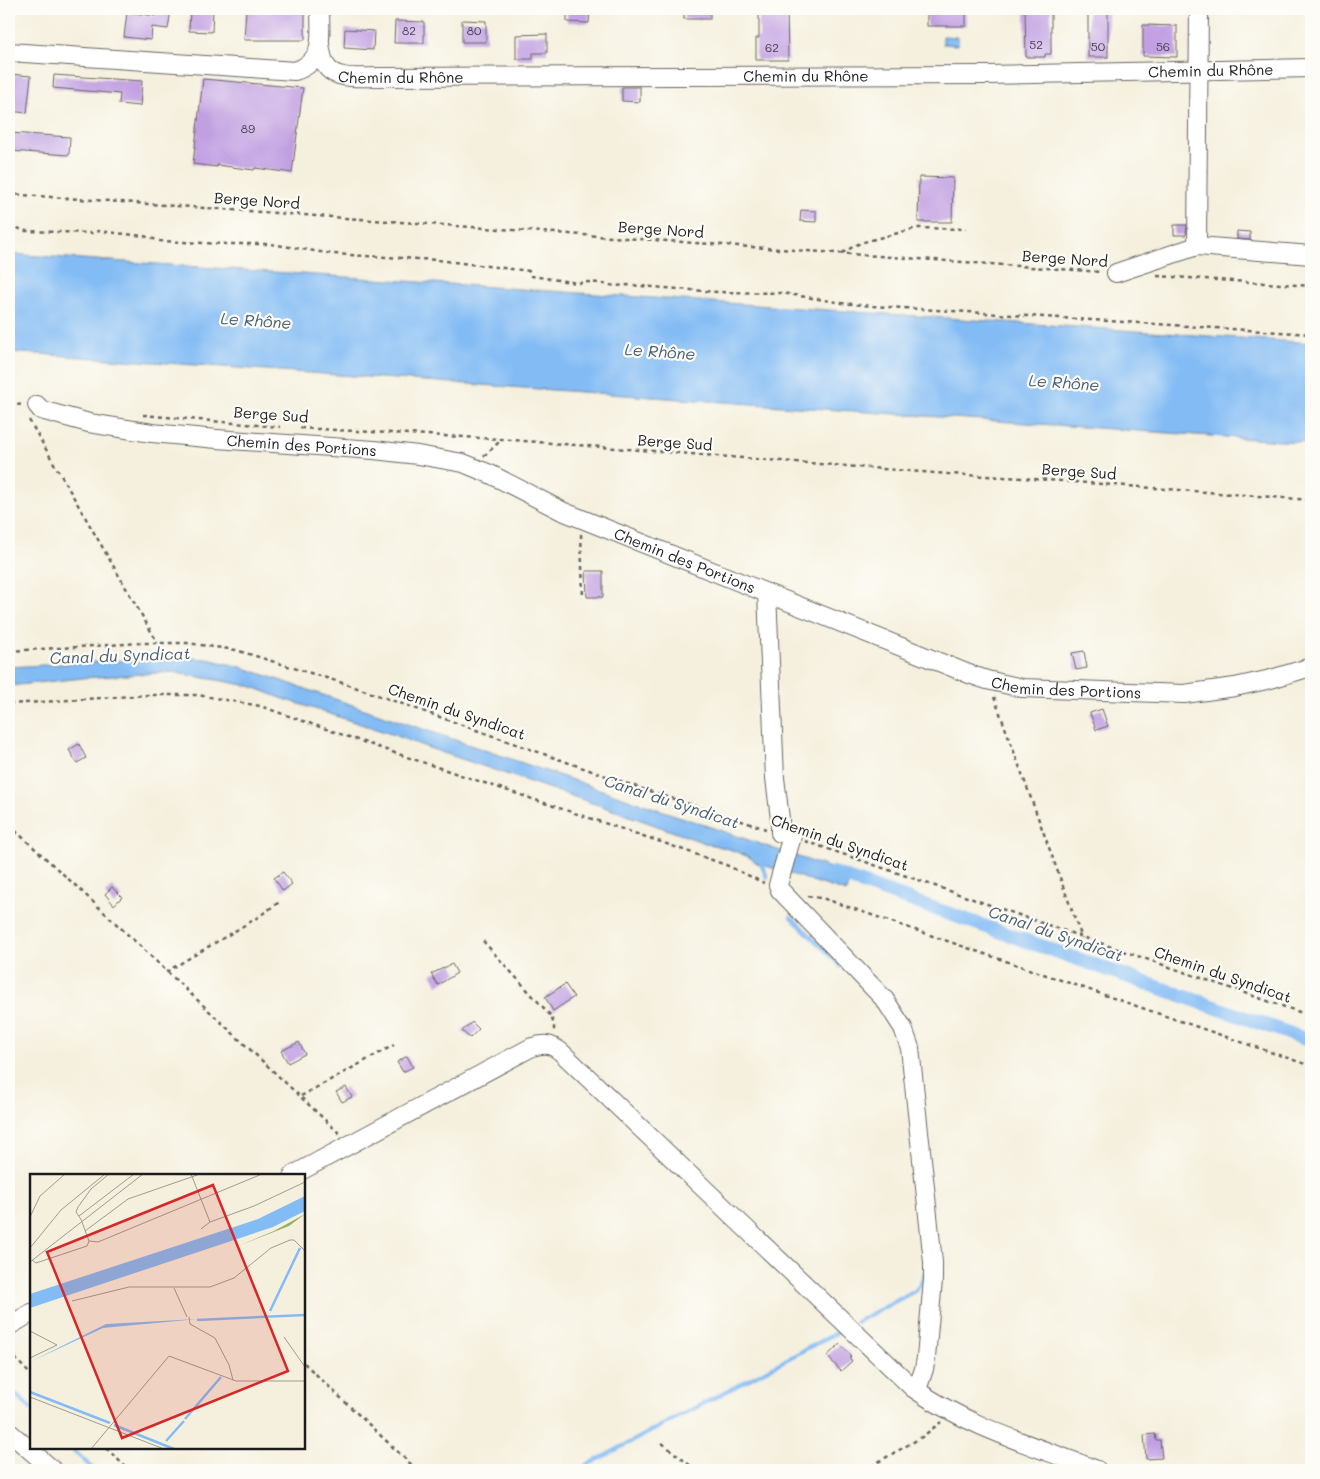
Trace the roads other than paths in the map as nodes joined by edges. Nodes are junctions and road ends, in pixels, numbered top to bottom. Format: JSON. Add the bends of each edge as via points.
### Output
{"nodes":[{"id":1,"x":320,"y":9,"type":"edge"},
{"id":2,"x":1199,"y":9,"type":"edge"},
{"id":3,"x":320,"y":44,"type":"junction"},
{"id":4,"x":9,"y":52,"type":"edge"},
{"id":5,"x":1311,"y":68,"type":"edge"},
{"id":6,"x":1198,"y":70,"type":"junction"},
{"id":7,"x":1197,"y":246,"type":"junction"},
{"id":8,"x":1311,"y":255,"type":"edge"},
{"id":9,"x":1116,"y":273,"type":"road end"},
{"id":10,"x":28,"y":410,"type":"road end"},
{"id":11,"x":767,"y":593,"type":"junction"},
{"id":12,"x":1311,"y":667,"type":"edge"},
{"id":13,"x":295,"y":1174,"type":"edge"},
{"id":14,"x":30,"y":1314,"type":"edge"},
{"id":15,"x":9,"y":1326,"type":"edge"},
{"id":16,"x":917,"y":1390,"type":"junction"},
{"id":17,"x":9,"y":1432,"type":"edge"},
{"id":18,"x":52,"y":1470,"type":"edge"},
{"id":19,"x":1097,"y":1470,"type":"edge"}],
"edges":[{"from":1,"to":3,"type":"street"},
{"from":2,"to":6,"type":"street"},
{"from":3,"to":4,"type":"street","via":[[311,63],[299,70],[287,71]]},
{"from":3,"to":6,"type":"street","name":"Chemin du Rhône","via":[[324,62],[332,71],[343,76],[378,78],[988,75]]},
{"from":5,"to":6,"type":"street","name":"Chemin du Rhône"},
{"from":6,"to":7,"type":"street"},
{"from":7,"to":8,"type":"street"},
{"from":7,"to":9,"type":"street"},
{"from":10,"to":11,"type":"street","name":"Chemin des Portions","via":[[144,432],[418,455],[475,467],[580,518]]},
{"from":11,"to":12,"type":"street","name":"Chemin des Portions","via":[[987,680],[1030,689],[1184,694],[1234,687]]},
{"from":11,"to":16,"type":"street","via":[[774,778],[780,819],[787,837],[778,884],[790,903],[885,1000],[900,1023],[910,1048],[933,1275],[926,1358]]},
{"from":13,"to":16,"type":"street","via":[[532,1047],[550,1044]]},
{"from":14,"to":15,"type":"street"},
{"from":16,"to":19,"type":"street","via":[[951,1412]]},
{"from":17,"to":18,"type":"street"}]}
